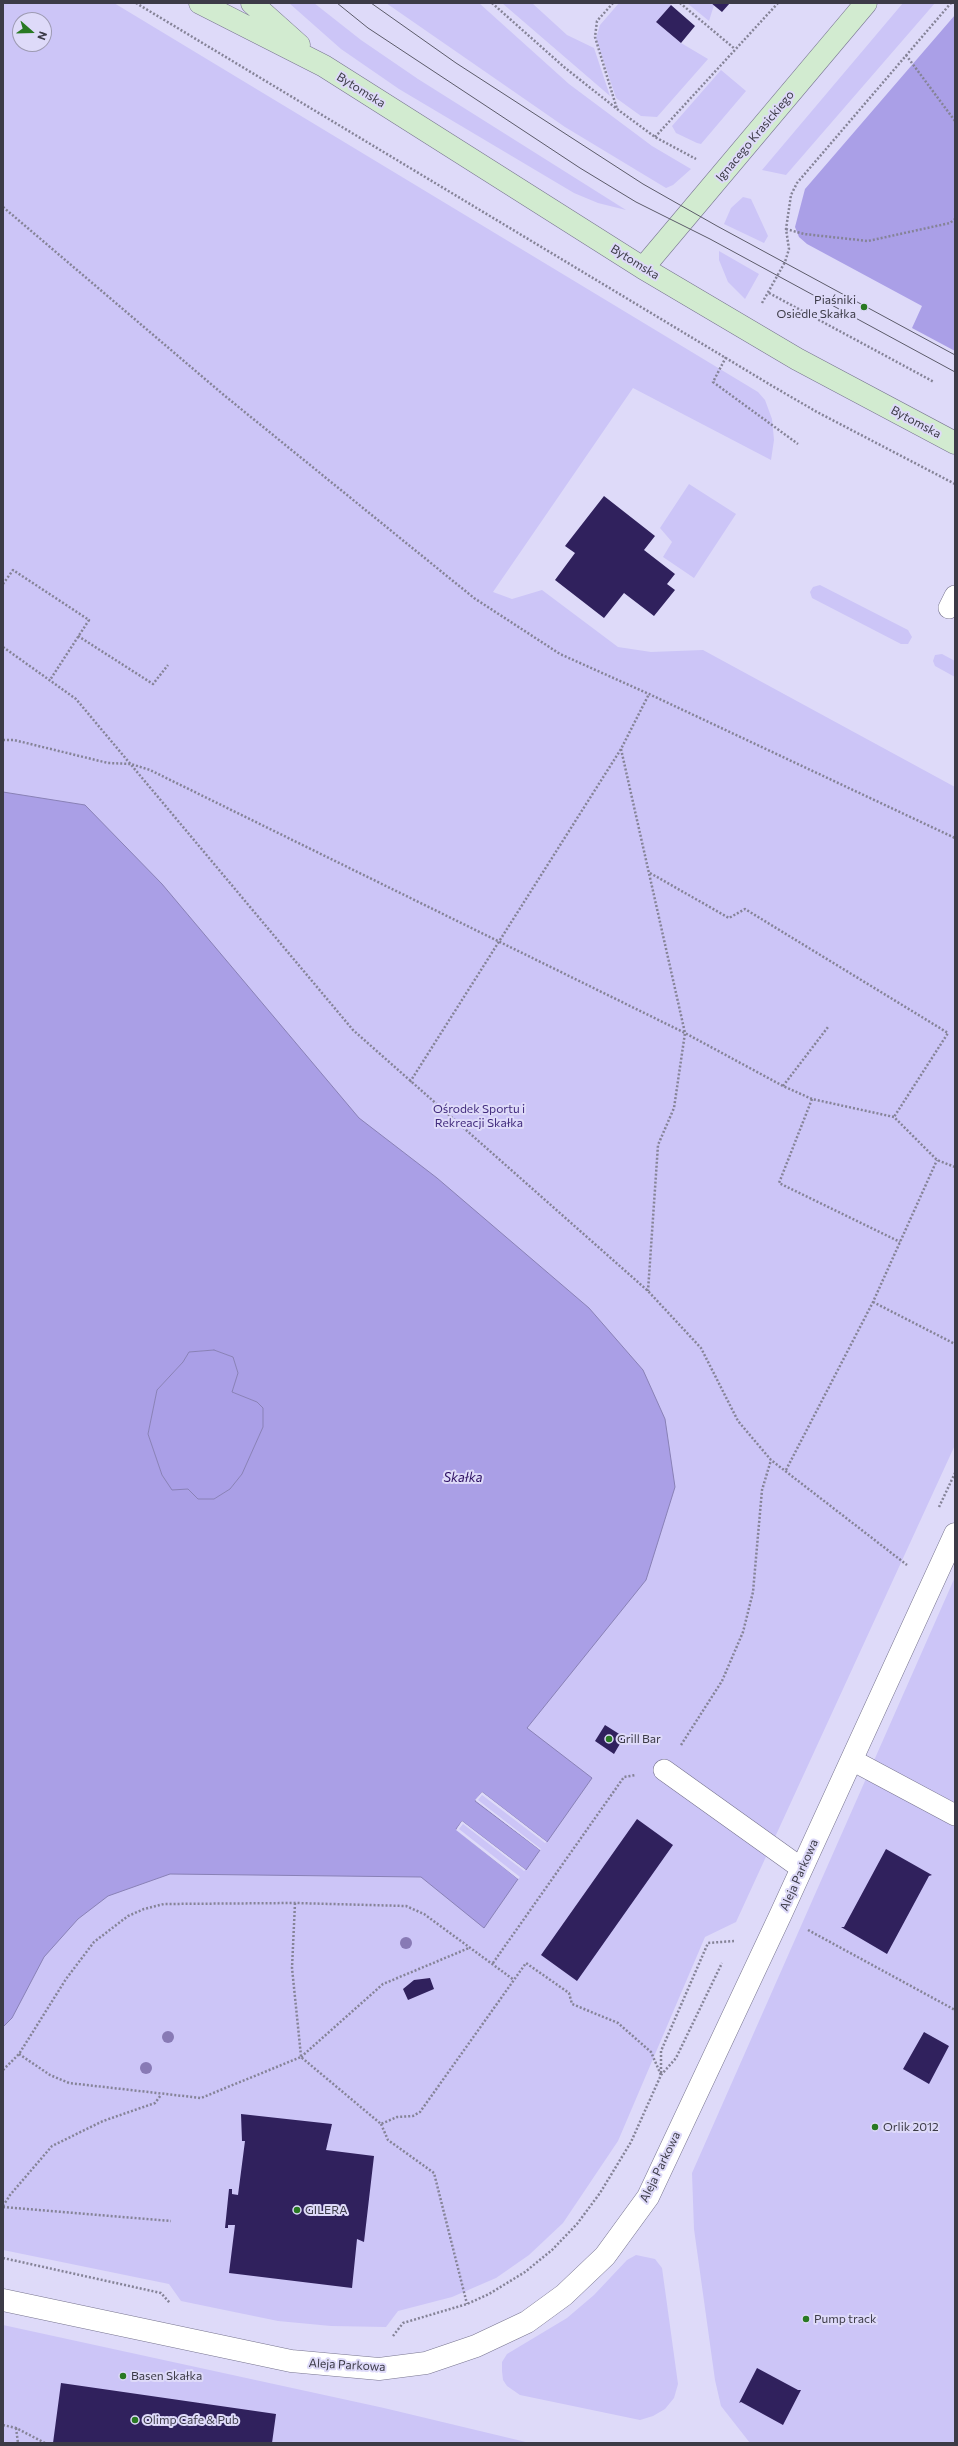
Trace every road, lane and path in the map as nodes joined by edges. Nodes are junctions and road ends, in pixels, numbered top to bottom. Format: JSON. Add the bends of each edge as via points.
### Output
{"nodes":[{"id":1,"x":136,"y":3,"type":"edge"},
{"id":2,"x":200,"y":3,"type":"edge"},
{"id":3,"x":252,"y":3,"type":"edge"},
{"id":4,"x":492,"y":3,"type":"edge"},
{"id":5,"x":613,"y":3,"type":"edge"},
{"id":6,"x":680,"y":3,"type":"edge"},
{"id":7,"x":778,"y":3,"type":"edge"},
{"id":8,"x":866,"y":3,"type":"edge"},
{"id":9,"x":950,"y":3,"type":"edge"},
{"id":10,"x":735,"y":49,"type":"junction"},
{"id":11,"x":906,"y":55,"type":"junction"},
{"id":12,"x":324,"y":66,"type":"junction"},
{"id":13,"x":617,"y":109,"type":"junction"},
{"id":14,"x":955,"y":121,"type":"edge"},
{"id":15,"x":655,"y":137,"type":"junction"},
{"id":16,"x":703,"y":162,"type":"dead end"},
{"id":17,"x":3,"y":207,"type":"edge"},
{"id":18,"x":955,"y":219,"type":"edge"},
{"id":19,"x":786,"y":229,"type":"junction"},
{"id":20,"x":643,"y":268,"type":"junction"},
{"id":21,"x":769,"y":293,"type":"junction"},
{"id":22,"x":746,"y":328,"type":"junction"},
{"id":23,"x":726,"y":357,"type":"junction"},
{"id":24,"x":934,"y":382,"type":"dead end"},
{"id":25,"x":955,"y":443,"type":"edge"},
{"id":26,"x":798,"y":444,"type":"dead end"},
{"id":27,"x":955,"y":484,"type":"edge"},
{"id":28,"x":3,"y":584,"type":"edge"},
{"id":29,"x":78,"y":636,"type":"junction"},
{"id":30,"x":3,"y":647,"type":"edge"},
{"id":31,"x":168,"y":665,"type":"dead end"},
{"id":32,"x":50,"y":680,"type":"junction"},
{"id":33,"x":649,"y":694,"type":"junction"},
{"id":34,"x":3,"y":740,"type":"edge"},
{"id":35,"x":622,"y":749,"type":"junction"},
{"id":36,"x":131,"y":764,"type":"junction"},
{"id":37,"x":955,"y":838,"type":"edge"},
{"id":38,"x":650,"y":873,"type":"junction"},
{"id":39,"x":500,"y":942,"type":"junction"},
{"id":40,"x":828,"y":1027,"type":"dead end"},
{"id":41,"x":685,"y":1033,"type":"junction"},
{"id":42,"x":410,"y":1082,"type":"junction"},
{"id":43,"x":783,"y":1086,"type":"junction"},
{"id":44,"x":812,"y":1099,"type":"junction"},
{"id":45,"x":894,"y":1117,"type":"junction"},
{"id":46,"x":937,"y":1160,"type":"junction"},
{"id":47,"x":955,"y":1167,"type":"edge"},
{"id":48,"x":900,"y":1242,"type":"junction"},
{"id":49,"x":648,"y":1291,"type":"junction"},
{"id":50,"x":873,"y":1302,"type":"junction"},
{"id":51,"x":955,"y":1344,"type":"edge"},
{"id":52,"x":771,"y":1460,"type":"junction"},
{"id":53,"x":786,"y":1470,"type":"junction"},
{"id":54,"x":955,"y":1534,"type":"edge"},
{"id":55,"x":932,"y":1583,"type":"junction"},
{"id":56,"x":852,"y":1760,"type":"junction"},
{"id":57,"x":664,"y":1770,"type":"junction"},
{"id":58,"x":955,"y":1814,"type":"edge"},
{"id":59,"x":801,"y":1868,"type":"junction"},
{"id":60,"x":295,"y":1903,"type":"junction"},
{"id":61,"x":804,"y":1928,"type":"dead end"},
{"id":62,"x":469,"y":1948,"type":"junction"},
{"id":63,"x":730,"y":1948,"type":"dead end"},
{"id":64,"x":723,"y":1962,"type":"dead end"},
{"id":65,"x":492,"y":1963,"type":"junction"},
{"id":66,"x":514,"y":1980,"type":"junction"},
{"id":67,"x":955,"y":2010,"type":"edge"},
{"id":68,"x":19,"y":2054,"type":"junction"},
{"id":69,"x":301,"y":2057,"type":"junction"},
{"id":70,"x":3,"y":2070,"type":"edge"},
{"id":71,"x":661,"y":2075,"type":"junction"},
{"id":72,"x":161,"y":2095,"type":"junction"},
{"id":73,"x":381,"y":2124,"type":"junction"},
{"id":74,"x":3,"y":2206,"type":"edge"},
{"id":75,"x":171,"y":2221,"type":"dead end"},
{"id":76,"x":3,"y":2258,"type":"edge"},
{"id":77,"x":3,"y":2300,"type":"edge"},
{"id":78,"x":467,"y":2304,"type":"junction"},
{"id":79,"x":174,"y":2309,"type":"dead end"},
{"id":80,"x":392,"y":2338,"type":"dead end"},
{"id":81,"x":3,"y":2425,"type":"edge"},
{"id":82,"x":16,"y":2428,"type":"junction"},
{"id":83,"x":18,"y":2443,"type":"edge"},
{"id":84,"x":45,"y":2443,"type":"edge"}],
"edges":[{"from":1,"to":23,"type":"path"},
{"from":2,"to":12,"type":"main road","name":"Bytomska"},
{"from":3,"to":12,"type":"main road","name":"Bytomska"},
{"from":4,"to":13,"type":"path","via":[[564,68]]},
{"from":5,"to":13,"type":"path","via":[[597,21],[595,37]]},
{"from":6,"to":10,"type":"path"},
{"from":7,"to":10,"type":"path"},
{"from":8,"to":20,"type":"main road","name":"Ignacego Krasickiego"},
{"from":9,"to":11,"type":"path"},
{"from":10,"to":15,"type":"path"},
{"from":11,"to":14,"type":"path"},
{"from":11,"to":19,"type":"path","via":[[797,183],[791,194]]},
{"from":12,"to":20,"type":"main road","name":"Bytomska"},
{"from":13,"to":15,"type":"path"},
{"from":15,"to":16,"type":"path"},
{"from":17,"to":33,"type":"path","via":[[225,396],[474,598],[560,654]]},
{"from":18,"to":19,"type":"path","via":[[950,223],[868,241],[804,234]]},
{"from":19,"to":21,"type":"path","via":[[789,248]]},
{"from":20,"to":22,"type":"main road","name":"Bytomska"},
{"from":21,"to":22,"type":"path"},
{"from":21,"to":24,"type":"path"},
{"from":22,"to":23,"type":"path"},
{"from":22,"to":25,"type":"main road","name":"Bytomska","via":[[836,380]]},
{"from":23,"to":26,"type":"path","via":[[713,382]]},
{"from":23,"to":27,"type":"path","via":[[817,412]]},
{"from":28,"to":29,"type":"path","via":[[13,570],[89,620]]},
{"from":29,"to":31,"type":"path","via":[[153,684]]},
{"from":29,"to":32,"type":"path"},
{"from":30,"to":32,"type":"path"},
{"from":32,"to":36,"type":"path","via":[[76,699]]},
{"from":33,"to":35,"type":"path"},
{"from":33,"to":37,"type":"path"},
{"from":34,"to":36,"type":"path","via":[[14,740],[108,763]]},
{"from":35,"to":38,"type":"path"},
{"from":35,"to":39,"type":"path"},
{"from":36,"to":39,"type":"path","via":[[206,795]]},
{"from":36,"to":42,"type":"path","via":[[216,869],[353,1030]]},
{"from":38,"to":41,"type":"path"},
{"from":38,"to":45,"type":"path","via":[[729,918],[746,909],[948,1033]]},
{"from":39,"to":41,"type":"path"},
{"from":39,"to":42,"type":"path"},
{"from":40,"to":43,"type":"path"},
{"from":41,"to":43,"type":"path"},
{"from":41,"to":49,"type":"path","via":[[674,1108],[658,1145]]},
{"from":42,"to":49,"type":"path"},
{"from":43,"to":44,"type":"path"},
{"from":44,"to":45,"type":"path"},
{"from":44,"to":48,"type":"path","via":[[780,1183]]},
{"from":45,"to":46,"type":"path"},
{"from":46,"to":47,"type":"path"},
{"from":46,"to":48,"type":"path"},
{"from":48,"to":50,"type":"path"},
{"from":49,"to":52,"type":"path","via":[[701,1348],[738,1420]]},
{"from":50,"to":51,"type":"path"},
{"from":50,"to":53,"type":"path"},
{"from":52,"to":53,"type":"path"},
{"from":52,"to":57,"type":"path","via":[[762,1490],[753,1592],[742,1632],[722,1681]]},
{"from":53,"to":55,"type":"path"},
{"from":54,"to":55,"type":"street","name":"Aleja Parkowa"},
{"from":55,"to":56,"type":"street","name":"Aleja Parkowa"},
{"from":56,"to":58,"type":"lane"},
{"from":56,"to":59,"type":"street","name":"Aleja Parkowa"},
{"from":57,"to":59,"type":"lane"},
{"from":57,"to":65,"type":"path","via":[[624,1777]]},
{"from":59,"to":77,"type":"street","name":"Aleja Parkowa","via":[[648,2196],[605,2256],[564,2295],[527,2322],[476,2346],[426,2363],[379,2369],[291,2361]]},
{"from":60,"to":62,"type":"path","via":[[406,1906],[424,1914]]},
{"from":60,"to":68,"type":"path","via":[[164,1904],[128,1916],[94,1942],[79,1960]]},
{"from":60,"to":69,"type":"path","via":[[292,1968]]},
{"from":61,"to":67,"type":"path"},
{"from":62,"to":65,"type":"path"},
{"from":62,"to":69,"type":"path","via":[[383,1984]]},
{"from":63,"to":71,"type":"path","via":[[734,1941],[708,1943],[661,2051]]},
{"from":64,"to":71,"type":"path","via":[[676,2058]]},
{"from":65,"to":66,"type":"path"},
{"from":66,"to":71,"type":"path","via":[[526,1963],[569,1993],[572,2004],[618,2023],[651,2052]]},
{"from":66,"to":73,"type":"path","via":[[420,2112],[413,2116],[396,2117]]},
{"from":68,"to":70,"type":"path"},
{"from":68,"to":72,"type":"path","via":[[50,2075],[69,2083]]},
{"from":69,"to":72,"type":"path","via":[[201,2098]]},
{"from":69,"to":73,"type":"path"},
{"from":71,"to":78,"type":"path","via":[[630,2142],[600,2193],[577,2224],[552,2250],[525,2272]]},
{"from":72,"to":74,"type":"path","via":[[155,2103],[96,2124],[52,2146],[10,2194]]},
{"from":73,"to":78,"type":"path","via":[[388,2140],[434,2173]]},
{"from":74,"to":75,"type":"path"},
{"from":76,"to":79,"type":"path","via":[[161,2293]]},
{"from":78,"to":80,"type":"path","via":[[403,2322]]},
{"from":81,"to":82,"type":"path"},
{"from":82,"to":83,"type":"path"},
{"from":82,"to":84,"type":"path"}]}
